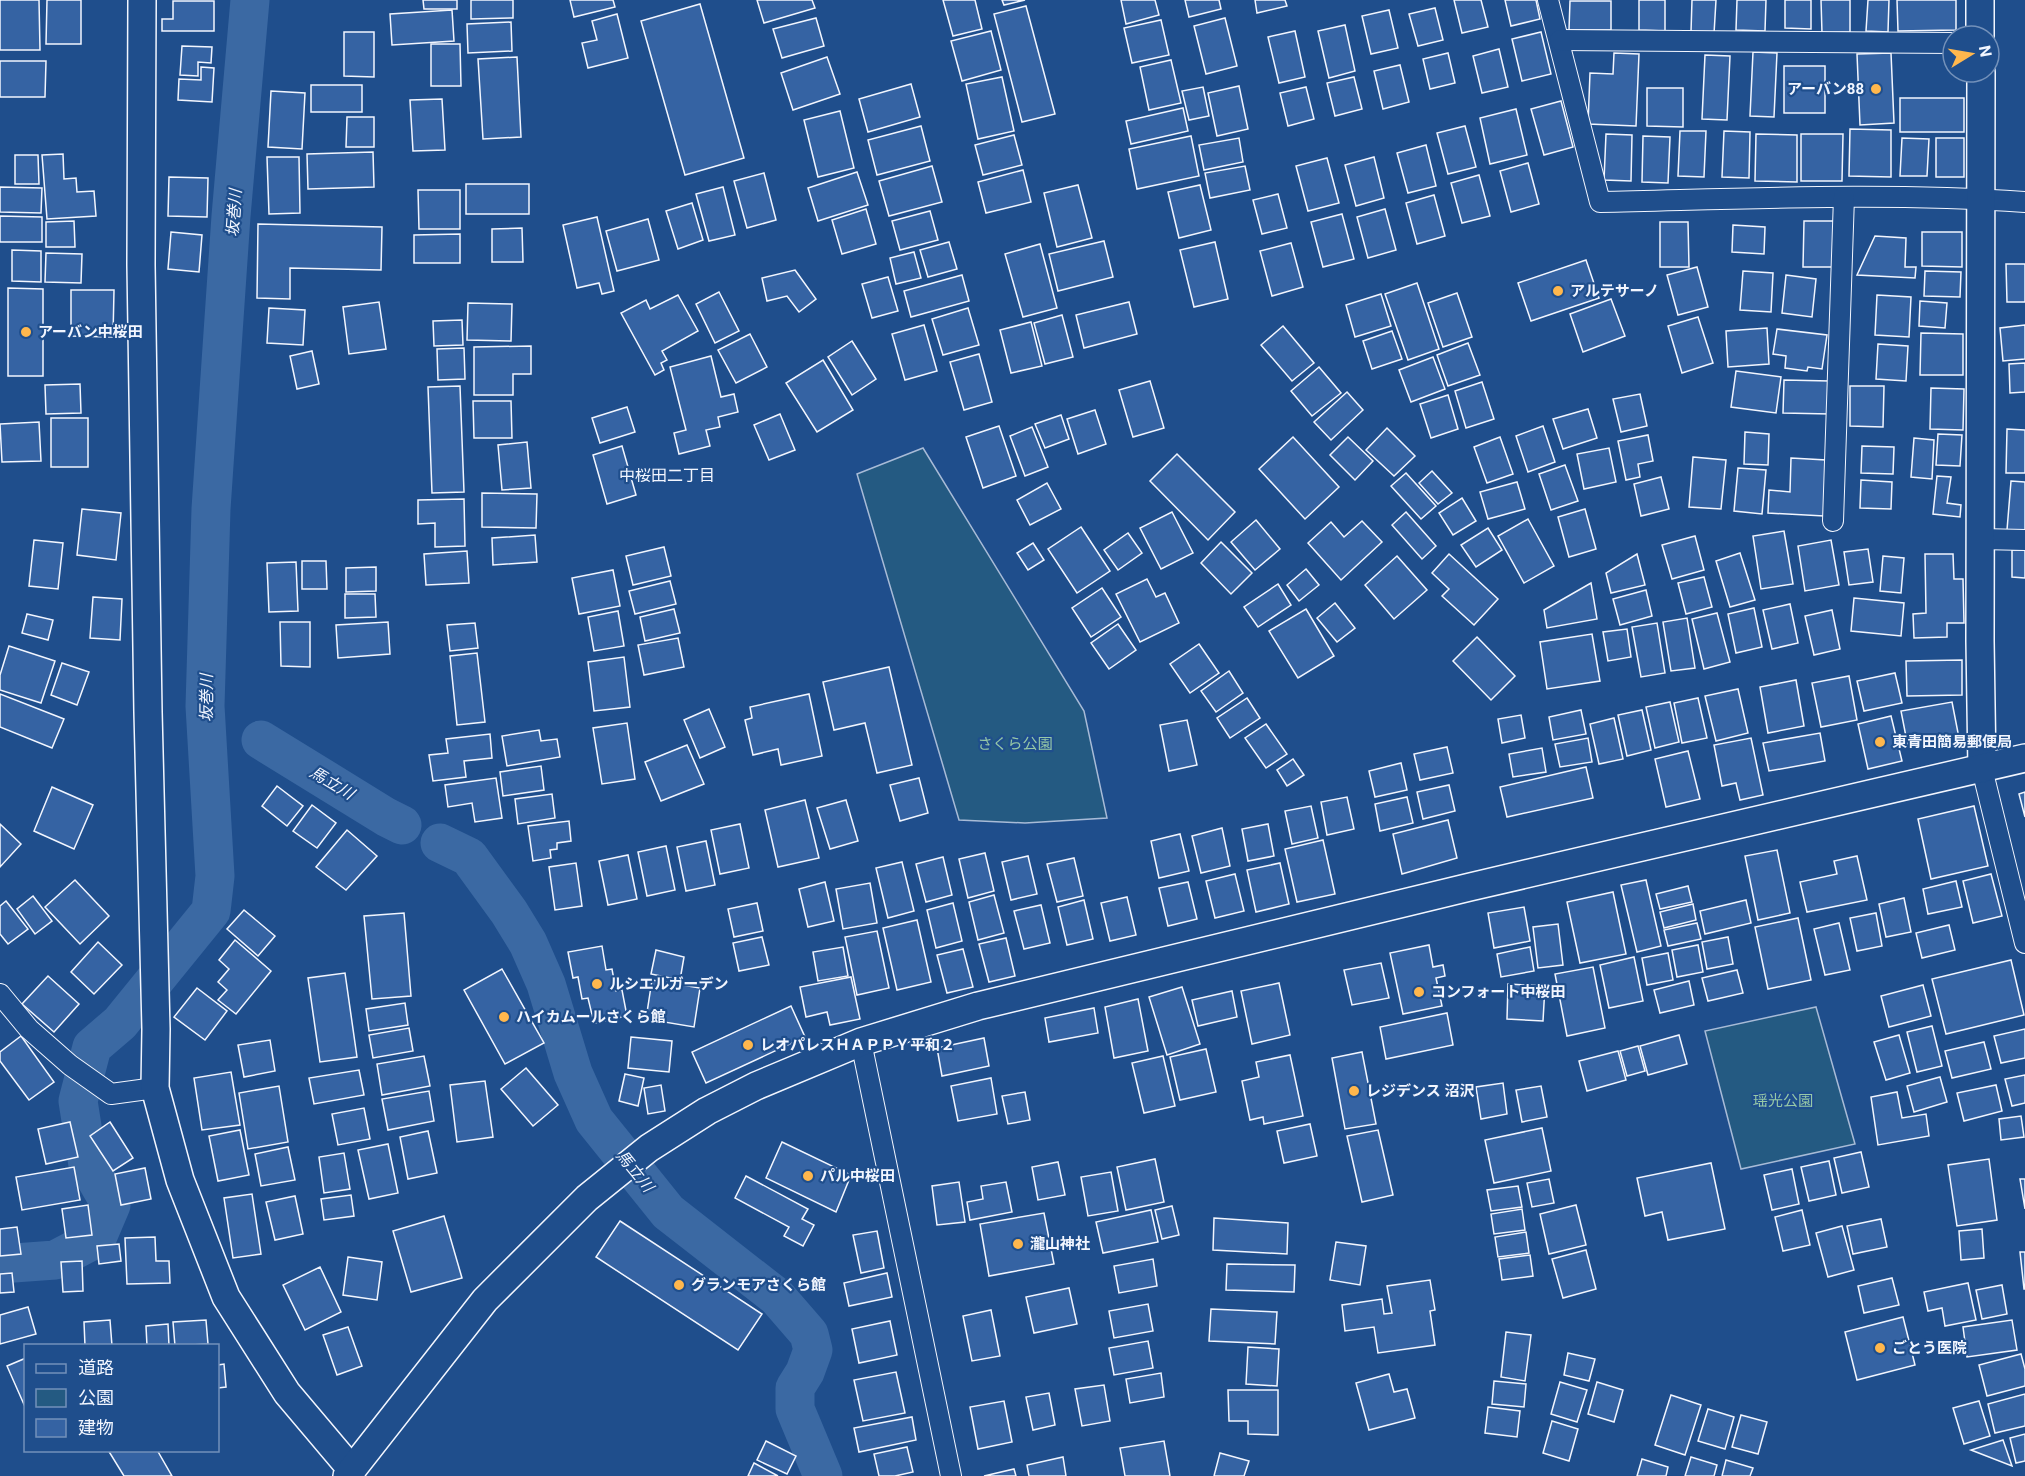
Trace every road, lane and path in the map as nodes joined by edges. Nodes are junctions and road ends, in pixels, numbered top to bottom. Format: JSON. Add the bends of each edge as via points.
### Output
{"nodes":[{"id":1,"x":142,"y":0,"type":"edge"},
{"id":2,"x":1548,"y":0,"type":"edge"},
{"id":3,"x":1980,"y":0,"type":"edge"},
{"id":4,"x":1980,"y":24,"type":"edge"},
{"id":5,"x":1560,"y":40,"type":"junction"},
{"id":6,"x":1941,"y":43,"type":"edge"},
{"id":7,"x":1980,"y":84,"type":"edge"},
{"id":8,"x":1844,"y":197,"type":"junction"},
{"id":9,"x":1982,"y":199,"type":"junction"},
{"id":10,"x":2025,"y":202,"type":"edge"},
{"id":11,"x":1833,"y":521,"type":"dead end"},
{"id":12,"x":1981,"y":539,"type":"junction"},
{"id":13,"x":2025,"y":540,"type":"edge"},
{"id":14,"x":2025,"y":758,"type":"edge"},
{"id":15,"x":1983,"y":769,"type":"junction"},
{"id":16,"x":2025,"y":943,"type":"edge"},
{"id":17,"x":0,"y":994,"type":"edge"},
{"id":18,"x":861,"y":1042,"type":"junction"},
{"id":19,"x":155,"y":1088,"type":"junction"},
{"id":20,"x":349,"y":1473,"type":"edge"},
{"id":21,"x":951,"y":1476,"type":"edge"}],
"edges":[{"from":1,"to":19,"type":"street","via":[[141,265]]},
{"from":2,"to":5,"type":"street"},
{"from":3,"to":4,"type":"street"},
{"from":5,"to":6,"type":"street"},
{"from":5,"to":8,"type":"street","via":[[1600,202]]},
{"from":7,"to":9,"type":"street"},
{"from":8,"to":9,"type":"street"},
{"from":8,"to":11,"type":"street"},
{"from":9,"to":10,"type":"street"},
{"from":9,"to":12,"type":"street"},
{"from":12,"to":13,"type":"street"},
{"from":12,"to":15,"type":"street"},
{"from":14,"to":15,"type":"street"},
{"from":15,"to":16,"type":"street"},
{"from":15,"to":18,"type":"street","via":[[978,1006]]},
{"from":17,"to":19,"type":"street","via":[[29,1029],[111,1094]]},
{"from":18,"to":20,"type":"street","via":[[707,1111],[649,1148],[587,1198],[484,1300]]},
{"from":18,"to":21,"type":"street"},
{"from":19,"to":20,"type":"street","via":[[180,1180],[226,1297],[287,1393]]}]}
